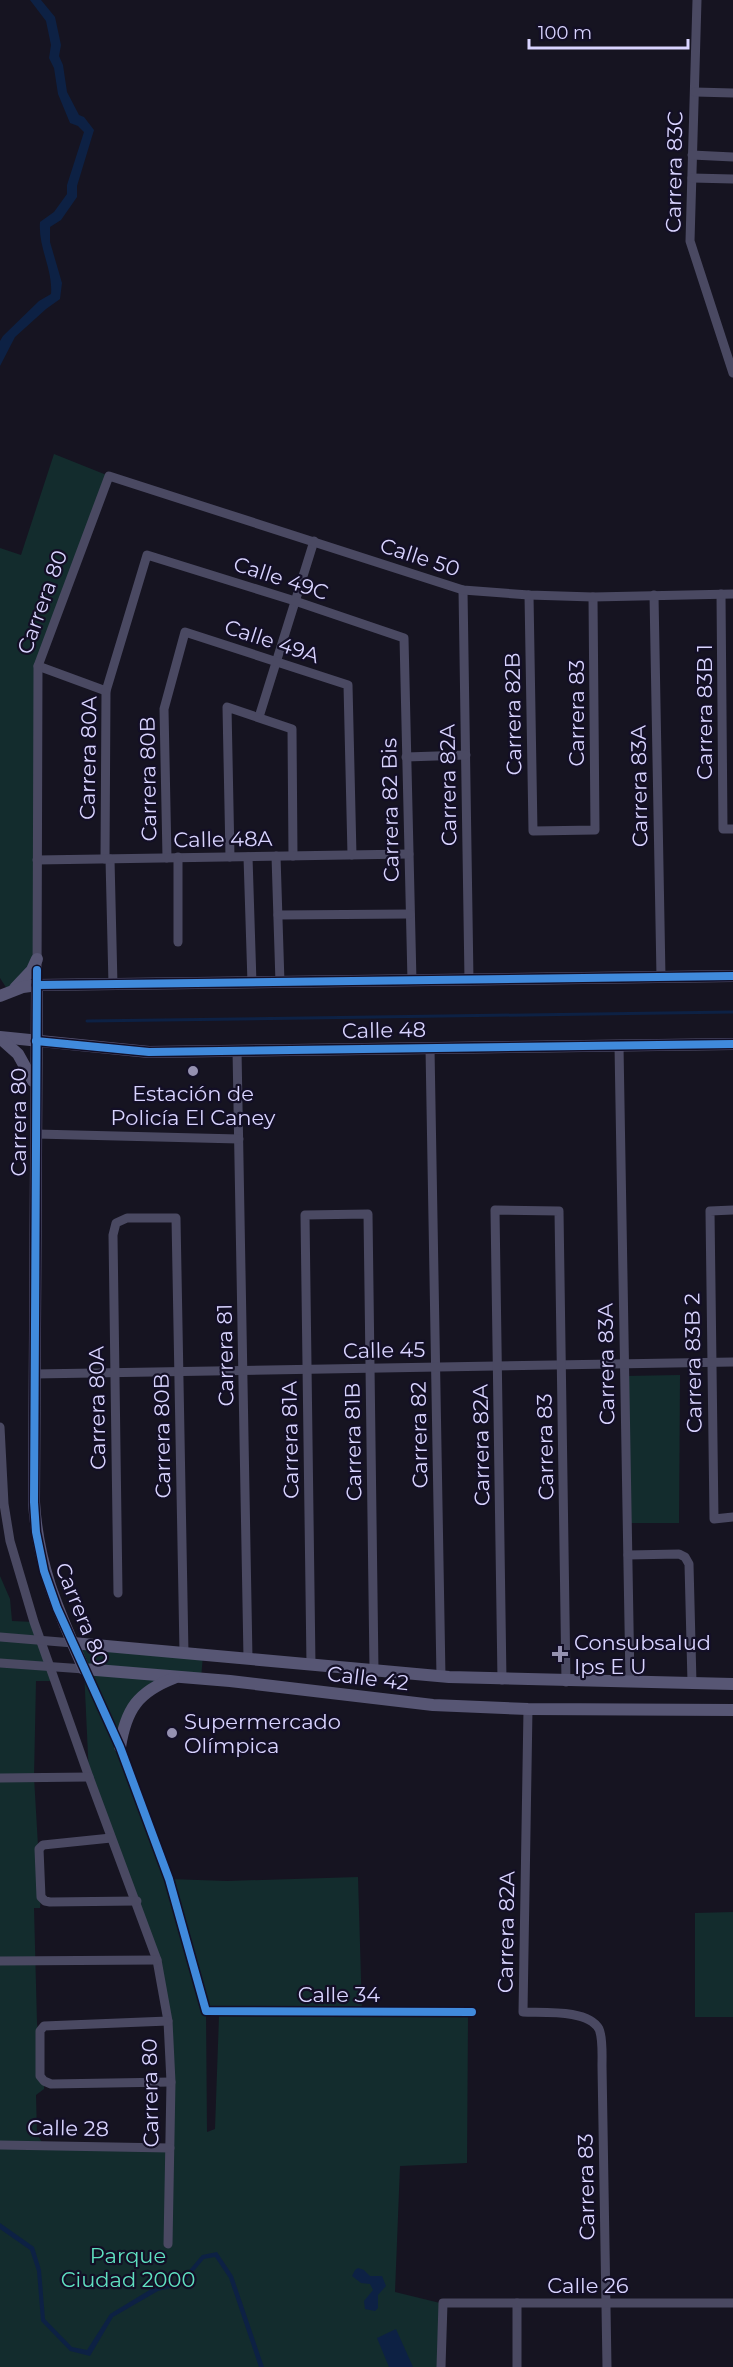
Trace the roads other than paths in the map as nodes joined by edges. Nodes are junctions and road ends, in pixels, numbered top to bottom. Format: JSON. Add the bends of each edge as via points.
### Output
{"nodes":[{"id":1,"x":697,"y":0,"type":"edge"},
{"id":2,"x":694,"y":92,"type":"junction"},
{"id":3,"x":733,"y":93,"type":"edge"},
{"id":4,"x":692,"y":155,"type":"junction"},
{"id":5,"x":733,"y":157,"type":"edge"},
{"id":6,"x":692,"y":178,"type":"junction"},
{"id":7,"x":733,"y":178,"type":"edge"},
{"id":8,"x":733,"y":373,"type":"edge"},
{"id":9,"x":109,"y":476,"type":"joint"},
{"id":10,"x":314,"y":541,"type":"junction"},
{"id":11,"x":147,"y":555,"type":"joint"},
{"id":12,"x":463,"y":590,"type":"junction"},
{"id":13,"x":721,"y":594,"type":"junction"},
{"id":14,"x":733,"y":594,"type":"edge"},
{"id":15,"x":529,"y":595,"type":"junction"},
{"id":16,"x":654,"y":595,"type":"junction"},
{"id":17,"x":593,"y":597,"type":"junction"},
{"id":18,"x":295,"y":601,"type":"junction"},
{"id":19,"x":185,"y":632,"type":"joint"},
{"id":20,"x":404,"y":638,"type":"joint"},
{"id":21,"x":276,"y":660,"type":"junction"},
{"id":22,"x":38,"y":666,"type":"junction"},
{"id":23,"x":106,"y":690,"type":"junction"},
{"id":24,"x":260,"y":717,"type":"junction"},
{"id":25,"x":466,"y":755,"type":"junction"},
{"id":26,"x":406,"y":757,"type":"junction"},
{"id":27,"x":728,"y":829,"type":"edge"},
{"id":28,"x":595,"y":830,"type":"joint"},
{"id":29,"x":409,"y":854,"type":"junction"},
{"id":30,"x":352,"y":855,"type":"junction"},
{"id":31,"x":248,"y":856,"type":"junction"},
{"id":32,"x":276,"y":856,"type":"junction"},
{"id":33,"x":293,"y":856,"type":"junction"},
{"id":34,"x":178,"y":857,"type":"junction"},
{"id":35,"x":230,"y":857,"type":"junction"},
{"id":36,"x":167,"y":858,"type":"junction"},
{"id":37,"x":107,"y":859,"type":"junction"},
{"id":38,"x":37,"y":860,"type":"junction"},
{"id":39,"x":410,"y":914,"type":"junction"},
{"id":40,"x":278,"y":915,"type":"junction"},
{"id":41,"x":178,"y":942,"type":"dead end"},
{"id":42,"x":37,"y":959,"type":"junction"},
{"id":43,"x":733,"y":976,"type":"edge"},
{"id":44,"x":661,"y":977,"type":"junction"},
{"id":45,"x":469,"y":980,"type":"junction"},
{"id":46,"x":412,"y":981,"type":"junction"},
{"id":47,"x":252,"y":983,"type":"junction"},
{"id":48,"x":280,"y":983,"type":"junction"},
{"id":49,"x":37,"y":985,"type":"junction"},
{"id":50,"x":113,"y":985,"type":"junction"},
{"id":51,"x":5,"y":994,"type":"edge"},
{"id":52,"x":0,"y":1038,"type":"edge"},
{"id":53,"x":36,"y":1041,"type":"junction"},
{"id":54,"x":733,"y":1044,"type":"edge"},
{"id":55,"x":619,"y":1046,"type":"junction"},
{"id":56,"x":430,"y":1048,"type":"junction"},
{"id":57,"x":237,"y":1050,"type":"junction"},
{"id":58,"x":35,"y":1089,"type":"junction"},
{"id":59,"x":36,"y":1134,"type":"junction"},
{"id":60,"x":239,"y":1139,"type":"junction"},
{"id":61,"x":733,"y":1210,"type":"edge"},
{"id":62,"x":559,"y":1211,"type":"joint"},
{"id":63,"x":305,"y":1215,"type":"joint"},
{"id":64,"x":116,"y":1222,"type":"joint"},
{"id":65,"x":711,"y":1362,"type":"junction"},
{"id":66,"x":733,"y":1362,"type":"edge"},
{"id":67,"x":625,"y":1364,"type":"junction"},
{"id":68,"x":561,"y":1365,"type":"junction"},
{"id":69,"x":497,"y":1366,"type":"junction"},
{"id":70,"x":436,"y":1367,"type":"junction"},
{"id":71,"x":370,"y":1368,"type":"junction"},
{"id":72,"x":307,"y":1369,"type":"junction"},
{"id":73,"x":243,"y":1370,"type":"junction"},
{"id":74,"x":178,"y":1371,"type":"junction"},
{"id":75,"x":114,"y":1372,"type":"junction"},
{"id":76,"x":35,"y":1374,"type":"junction"},
{"id":77,"x":0,"y":1427,"type":"edge"},
{"id":78,"x":733,"y":1517,"type":"edge"},
{"id":79,"x":628,"y":1555,"type":"junction"},
{"id":80,"x":118,"y":1593,"type":"dead end"},
{"id":81,"x":0,"y":1637,"type":"edge"},
{"id":82,"x":39,"y":1640,"type":"junction"},
{"id":83,"x":73,"y":1643,"type":"junction"},
{"id":84,"x":184,"y":1653,"type":"junction"},
{"id":85,"x":248,"y":1659,"type":"junction"},
{"id":86,"x":0,"y":1663,"type":"edge"},
{"id":87,"x":311,"y":1665,"type":"junction"},
{"id":88,"x":50,"y":1666,"type":"junction"},
{"id":89,"x":84,"y":1669,"type":"junction"},
{"id":90,"x":374,"y":1670,"type":"junction"},
{"id":91,"x":176,"y":1677,"type":"junction"},
{"id":92,"x":441,"y":1677,"type":"junction"},
{"id":93,"x":502,"y":1680,"type":"junction"},
{"id":94,"x":566,"y":1682,"type":"junction"},
{"id":95,"x":630,"y":1682,"type":"junction"},
{"id":96,"x":692,"y":1683,"type":"junction"},
{"id":97,"x":733,"y":1684,"type":"edge"},
{"id":98,"x":528,"y":1709,"type":"junction"},
{"id":99,"x":733,"y":1710,"type":"edge"},
{"id":100,"x":120,"y":1747,"type":"junction"},
{"id":101,"x":89,"y":1777,"type":"junction"},
{"id":102,"x":0,"y":1778,"type":"edge"},
{"id":103,"x":111,"y":1838,"type":"junction"},
{"id":104,"x":137,"y":1901,"type":"junction"},
{"id":105,"x":157,"y":1960,"type":"junction"},
{"id":106,"x":0,"y":1961,"type":"edge"},
{"id":107,"x":206,"y":2011,"type":"joint"},
{"id":108,"x":472,"y":2012,"type":"dead end"},
{"id":109,"x":582,"y":2016,"type":"joint"},
{"id":110,"x":168,"y":2021,"type":"junction"},
{"id":111,"x":171,"y":2082,"type":"junction"},
{"id":112,"x":0,"y":2145,"type":"edge"},
{"id":113,"x":170,"y":2148,"type":"junction"},
{"id":114,"x":168,"y":2244,"type":"dead end"},
{"id":115,"x":733,"y":2302,"type":"edge"},
{"id":116,"x":517,"y":2303,"type":"junction"},
{"id":117,"x":607,"y":2303,"type":"junction"},
{"id":118,"x":441,"y":2367,"type":"edge"},
{"id":119,"x":518,"y":2367,"type":"edge"},
{"id":120,"x":607,"y":2367,"type":"edge"}],
"edges":[{"from":1,"to":2,"type":"street","name":"Carrera 83C"},
{"from":2,"to":3,"type":"street"},
{"from":2,"to":4,"type":"street","name":"Carrera 83C"},
{"from":4,"to":5,"type":"street"},
{"from":4,"to":6,"type":"street","name":"Carrera 83C"},
{"from":6,"to":7,"type":"street"},
{"from":6,"to":8,"type":"street","name":"Carrera 83C","via":[[690,241]]},
{"from":9,"to":10,"type":"street","name":"Calle 50"},
{"from":9,"to":22,"type":"street","name":"Carrera 80"},
{"from":10,"to":12,"type":"street","name":"Calle 50"},
{"from":10,"to":18,"type":"street"},
{"from":11,"to":18,"type":"street","name":"Calle 49C"},
{"from":11,"to":23,"type":"street","name":"Carrera 80A"},
{"from":12,"to":15,"type":"street","name":"Calle 50"},
{"from":12,"to":25,"type":"street","name":"Carrera 82A"},
{"from":13,"to":14,"type":"street","name":"Calle 50"},
{"from":13,"to":16,"type":"street","name":"Calle 50"},
{"from":13,"to":27,"type":"street","name":"Carrera 83B 1"},
{"from":15,"to":17,"type":"street","name":"Calle 50"},
{"from":15,"to":28,"type":"street","name":"Carrera 82B","via":[[533,831]]},
{"from":16,"to":17,"type":"street","name":"Calle 50"},
{"from":16,"to":44,"type":"street","name":"Carrera 83A"},
{"from":17,"to":28,"type":"street","name":"Carrera 83"},
{"from":18,"to":20,"type":"street","name":"Calle 49C"},
{"from":18,"to":21,"type":"street"},
{"from":19,"to":21,"type":"street","name":"Calle 49A"},
{"from":19,"to":36,"type":"street","name":"Carrera 80B","via":[[164,709]]},
{"from":20,"to":26,"type":"street","name":"Carrera 82 Bis"},
{"from":21,"to":24,"type":"street"},
{"from":21,"to":30,"type":"street","name":"Calle 49A","via":[[348,685]]},
{"from":22,"to":23,"type":"street"},
{"from":22,"to":38,"type":"street","name":"Carrera 80"},
{"from":23,"to":37,"type":"street","name":"Carrera 80A"},
{"from":24,"to":33,"type":"street","via":[[292,729]]},
{"from":24,"to":35,"type":"street","via":[[227,707]]},
{"from":25,"to":26,"type":"street"},
{"from":25,"to":45,"type":"street","name":"Carrera 82A"},
{"from":26,"to":29,"type":"street","name":"Carrera 82 Bis"},
{"from":29,"to":30,"type":"street","name":"Calle 48A"},
{"from":29,"to":39,"type":"street","name":"Carrera 82 Bis"},
{"from":30,"to":33,"type":"street","name":"Calle 48A"},
{"from":31,"to":32,"type":"street","name":"Calle 48A"},
{"from":31,"to":35,"type":"street","name":"Calle 48A"},
{"from":31,"to":47,"type":"street"},
{"from":32,"to":33,"type":"street","name":"Calle 48A"},
{"from":32,"to":40,"type":"street"},
{"from":34,"to":35,"type":"street","name":"Calle 48A"},
{"from":34,"to":36,"type":"street","name":"Calle 48A"},
{"from":34,"to":41,"type":"street","name":"Carrera 80B"},
{"from":36,"to":37,"type":"street","name":"Calle 48A"},
{"from":37,"to":38,"type":"street","name":"Calle 48A"},
{"from":37,"to":50,"type":"street","name":"Carrera 80A"},
{"from":38,"to":42,"type":"street","name":"Carrera 80"},
{"from":39,"to":40,"type":"street"},
{"from":39,"to":46,"type":"street","name":"Carrera 82 Bis"},
{"from":40,"to":48,"type":"street"},
{"from":42,"to":49,"type":"street","name":"Carrera 80"},
{"from":42,"to":51,"type":"street","via":[[22,982]]},
{"from":43,"to":44,"type":"street"},
{"from":44,"to":45,"type":"street"},
{"from":45,"to":46,"type":"street"},
{"from":46,"to":48,"type":"street"},
{"from":47,"to":48,"type":"street"},
{"from":47,"to":50,"type":"street"},
{"from":49,"to":50,"type":"street"},
{"from":49,"to":51,"type":"street"},
{"from":49,"to":53,"type":"street","name":"Carrera 80"},
{"from":52,"to":53,"type":"street","name":"Calle 48"},
{"from":52,"to":58,"type":"street","via":[[22,1059]]},
{"from":53,"to":57,"type":"street","name":"Calle 48","via":[[149,1052]]},
{"from":53,"to":58,"type":"street","name":"Carrera 80"},
{"from":54,"to":55,"type":"street","name":"Calle 48"},
{"from":55,"to":56,"type":"street","name":"Calle 48"},
{"from":55,"to":67,"type":"street","name":"Carrera 83A"},
{"from":56,"to":57,"type":"street","name":"Calle 48"},
{"from":56,"to":70,"type":"street","name":"Carrera 82"},
{"from":57,"to":60,"type":"street","name":"Carrera 81"},
{"from":58,"to":59,"type":"street","name":"Carrera 80"},
{"from":59,"to":60,"type":"street"},
{"from":59,"to":76,"type":"street","name":"Carrera 80"},
{"from":60,"to":73,"type":"street","name":"Carrera 81"},
{"from":61,"to":65,"type":"street","name":"Carrera 83B 2","via":[[710,1211]]},
{"from":62,"to":68,"type":"street","name":"Carrera 83"},
{"from":62,"to":69,"type":"street","name":"Carrera 82A","via":[[495,1210]]},
{"from":63,"to":71,"type":"street","name":"Carrera 81B","via":[[368,1214]]},
{"from":63,"to":72,"type":"street","name":"Carrera 81A"},
{"from":64,"to":74,"type":"street","name":"Carrera 80B","via":[[127,1218],[176,1218]]},
{"from":64,"to":75,"type":"street","name":"Carrera 80A"},
{"from":65,"to":66,"type":"street","name":"Calle 45"},
{"from":65,"to":67,"type":"street","name":"Calle 45"},
{"from":65,"to":78,"type":"street","name":"Carrera 83B 2","via":[[714,1520]]},
{"from":67,"to":68,"type":"street","name":"Calle 45"},
{"from":67,"to":79,"type":"street","name":"Carrera 83A"},
{"from":68,"to":69,"type":"street","name":"Calle 45"},
{"from":68,"to":94,"type":"street","name":"Carrera 83"},
{"from":69,"to":70,"type":"street","name":"Calle 45"},
{"from":69,"to":93,"type":"street","name":"Carrera 82A"},
{"from":70,"to":71,"type":"street","name":"Calle 45"},
{"from":70,"to":92,"type":"street","name":"Carrera 82"},
{"from":71,"to":72,"type":"street","name":"Calle 45"},
{"from":71,"to":90,"type":"street","name":"Carrera 81B"},
{"from":72,"to":73,"type":"street","name":"Calle 45"},
{"from":72,"to":87,"type":"street","name":"Carrera 81A"},
{"from":73,"to":74,"type":"street","name":"Calle 45"},
{"from":73,"to":85,"type":"street","name":"Carrera 81"},
{"from":74,"to":75,"type":"street","name":"Calle 45"},
{"from":74,"to":84,"type":"street","name":"Carrera 80B"},
{"from":75,"to":76,"type":"street","name":"Calle 45"},
{"from":75,"to":80,"type":"street","name":"Carrera 80A"},
{"from":76,"to":83,"type":"street","name":"Carrera 80","via":[[36,1532],[44,1571]]},
{"from":77,"to":82,"type":"street","name":"Carrera 80","via":[[10,1541]]},
{"from":79,"to":95,"type":"street","name":"Carrera 83A"},
{"from":79,"to":96,"type":"street","via":[[671,1553],[685,1557],[690,1572]]},
{"from":81,"to":82,"type":"street","name":"Calle 42"},
{"from":82,"to":83,"type":"street","name":"Calle 42"},
{"from":82,"to":88,"type":"street","name":"Carrera 80"},
{"from":83,"to":84,"type":"street","name":"Calle 42"},
{"from":83,"to":89,"type":"street","name":"Carrera 80"},
{"from":84,"to":85,"type":"street","name":"Calle 42"},
{"from":85,"to":87,"type":"street","name":"Calle 42"},
{"from":86,"to":88,"type":"street","name":"Calle 42"},
{"from":87,"to":90,"type":"street","name":"Calle 42"},
{"from":88,"to":89,"type":"street","name":"Calle 42"},
{"from":88,"to":101,"type":"street","name":"Carrera 80"},
{"from":89,"to":91,"type":"street","name":"Calle 42"},
{"from":89,"to":100,"type":"street","name":"Carrera 80"},
{"from":90,"to":92,"type":"street","name":"Calle 42"},
{"from":91,"to":98,"type":"street","name":"Calle 42","via":[[433,1705]]},
{"from":91,"to":100,"type":"street","via":[[153,1686],[135,1702],[124,1723]]},
{"from":92,"to":93,"type":"street","name":"Calle 42"},
{"from":93,"to":94,"type":"street","name":"Calle 42"},
{"from":94,"to":95,"type":"street","name":"Calle 42"},
{"from":95,"to":96,"type":"street","name":"Calle 42"},
{"from":96,"to":97,"type":"street","name":"Calle 42"},
{"from":98,"to":99,"type":"street","name":"Calle 42"},
{"from":98,"to":109,"type":"street","name":"Carrera 82A","via":[[523,2012]]},
{"from":100,"to":107,"type":"street","name":"Carrera 80","via":[[169,1879]]},
{"from":101,"to":102,"type":"street"},
{"from":101,"to":103,"type":"street","name":"Carrera 80"},
{"from":103,"to":104,"type":"street","name":"Carrera 80"},
{"from":103,"to":104,"type":"street","via":[[39,1848],[41,1897],[45,1901]]},
{"from":104,"to":105,"type":"street","name":"Carrera 80"},
{"from":105,"to":106,"type":"street"},
{"from":105,"to":110,"type":"street","name":"Carrera 80"},
{"from":107,"to":108,"type":"street","name":"Calle 34"},
{"from":109,"to":117,"type":"street","name":"Carrera 83","via":[[600,2031]]},
{"from":110,"to":111,"type":"street","name":"Carrera 80"},
{"from":110,"to":111,"type":"street","via":[[44,2026],[40,2031],[40,2076],[51,2084]]},
{"from":111,"to":113,"type":"street","name":"Carrera 80"},
{"from":112,"to":113,"type":"street","name":"Calle 28"},
{"from":113,"to":114,"type":"street","name":"Carrera 80"},
{"from":115,"to":117,"type":"street","name":"Calle 26"},
{"from":116,"to":117,"type":"street","name":"Calle 26"},
{"from":116,"to":118,"type":"street","name":"Calle 26","via":[[443,2303]]},
{"from":116,"to":119,"type":"street"},
{"from":117,"to":120,"type":"street","name":"Carrera 83"}]}
